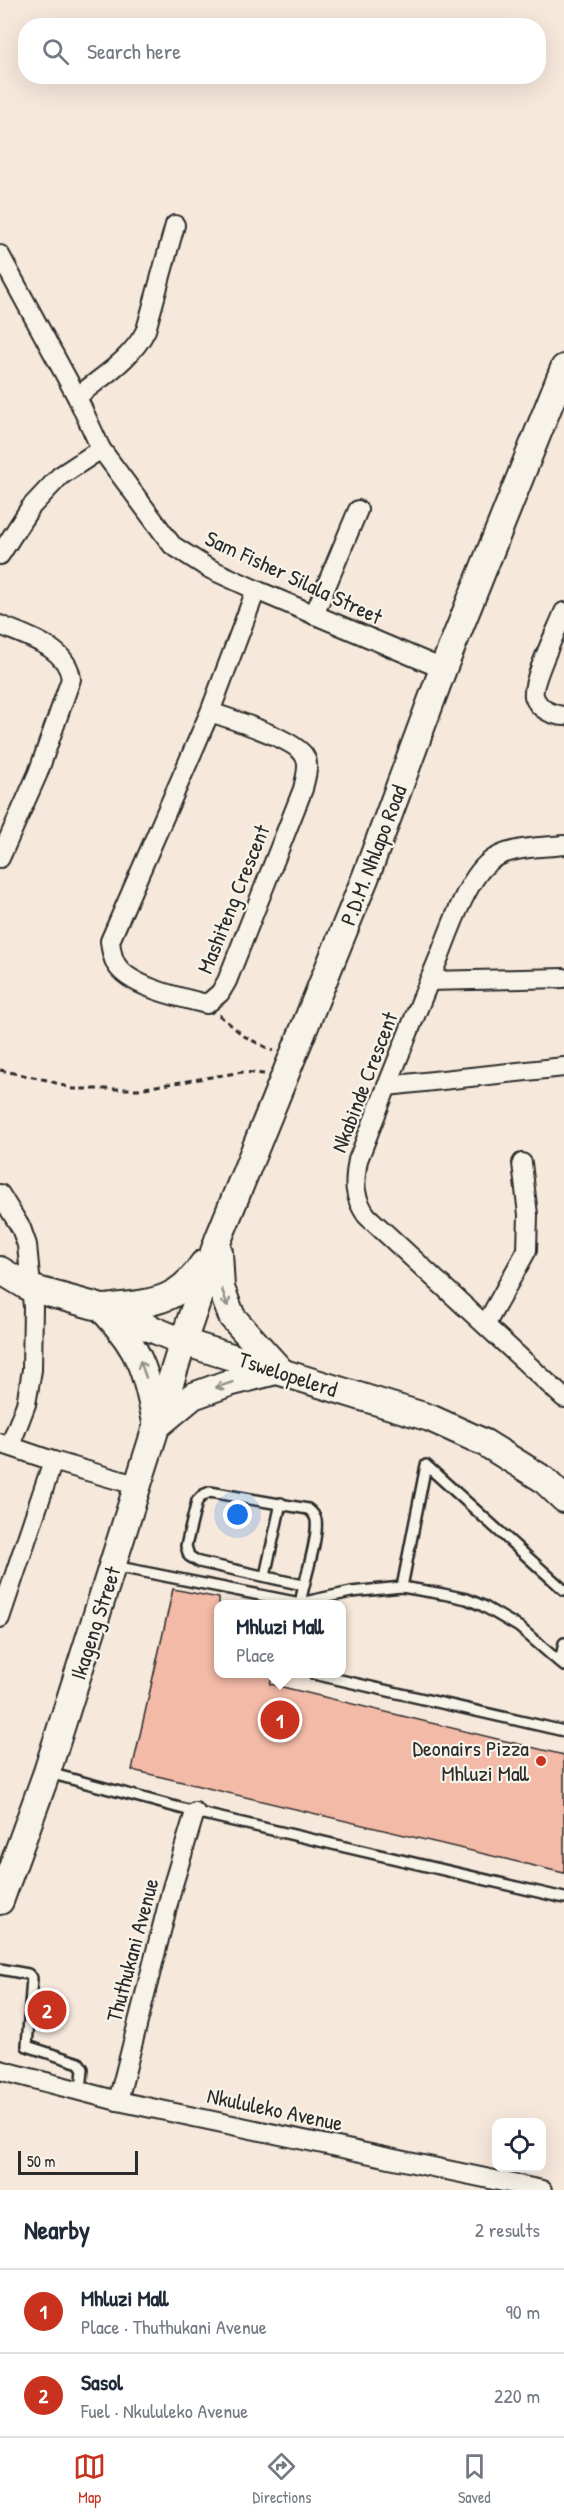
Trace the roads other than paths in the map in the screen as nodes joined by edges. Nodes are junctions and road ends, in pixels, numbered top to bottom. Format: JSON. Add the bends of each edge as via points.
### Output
{"nodes":[{"id":1,"x":175,"y":225,"type":"dead end"},
{"id":2,"x":0,"y":255,"type":"edge"},
{"id":3,"x":564,"y":368,"type":"edge"},
{"id":4,"x":77,"y":397,"type":"junction"},
{"id":5,"x":101,"y":449,"type":"junction"},
{"id":6,"x":358,"y":510,"type":"dead end"},
{"id":7,"x":0,"y":555,"type":"edge"},
{"id":8,"x":256,"y":590,"type":"junction"},
{"id":9,"x":564,"y":612,"type":"edge"},
{"id":10,"x":314,"y":615,"type":"junction"},
{"id":11,"x":0,"y":625,"type":"edge"},
{"id":12,"x":443,"y":669,"type":"junction"},
{"id":13,"x":210,"y":712,"type":"junction"},
{"id":14,"x":564,"y":716,"type":"edge"},
{"id":15,"x":564,"y":845,"type":"edge"},
{"id":16,"x":0,"y":858,"type":"edge"},
{"id":17,"x":564,"y":978,"type":"edge"},
{"id":18,"x":429,"y":981,"type":"junction"},
{"id":19,"x":564,"y":1067,"type":"edge"},
{"id":20,"x":387,"y":1086,"type":"junction"},
{"id":21,"x":522,"y":1163,"type":"dead end"},
{"id":22,"x":0,"y":1194,"type":"edge"},
{"id":23,"x":218,"y":1240,"type":"junction"},
{"id":24,"x":0,"y":1270,"type":"edge"},
{"id":25,"x":30,"y":1288,"type":"junction"},
{"id":26,"x":102,"y":1308,"type":"junction"},
{"id":27,"x":486,"y":1324,"type":"junction"},
{"id":28,"x":183,"y":1342,"type":"junction"},
{"id":29,"x":280,"y":1370,"type":"junction"},
{"id":30,"x":564,"y":1398,"type":"edge"},
{"id":31,"x":157,"y":1425,"type":"junction"},
{"id":32,"x":5,"y":1444,"type":"edge"},
{"id":33,"x":53,"y":1461,"type":"junction"},
{"id":34,"x":139,"y":1486,"type":"junction"},
{"id":35,"x":564,"y":1499,"type":"edge"},
{"id":36,"x":281,"y":1503,"type":"junction"},
{"id":37,"x":114,"y":1566,"type":"junction"},
{"id":38,"x":265,"y":1576,"type":"junction"},
{"id":39,"x":303,"y":1585,"type":"junction"},
{"id":40,"x":402,"y":1587,"type":"junction"},
{"id":41,"x":564,"y":1590,"type":"edge"},
{"id":42,"x":280,"y":1600,"type":"edge"},
{"id":43,"x":301,"y":1600,"type":"edge"},
{"id":44,"x":317,"y":1600,"type":"edge"},
{"id":45,"x":0,"y":1618,"type":"edge"},
{"id":46,"x":564,"y":1643,"type":"edge"},
{"id":47,"x":562,"y":1664,"type":"edge"},
{"id":48,"x":332,"y":1678,"type":"edge"},
{"id":49,"x":564,"y":1731,"type":"edge"},
{"id":50,"x":47,"y":1772,"type":"junction"},
{"id":51,"x":195,"y":1812,"type":"junction"},
{"id":52,"x":564,"y":1898,"type":"edge"},
{"id":53,"x":0,"y":1901,"type":"edge"},
{"id":54,"x":0,"y":1969,"type":"edge"},
{"id":55,"x":0,"y":2070,"type":"edge"},
{"id":56,"x":81,"y":2091,"type":"junction"},
{"id":57,"x":118,"y":2100,"type":"junction"},
{"id":58,"x":491,"y":2185,"type":"edge"},
{"id":59,"x":542,"y":2190,"type":"edge"}],
"edges":[{"from":1,"to":4,"type":"street","via":[[140,341],[129,355]]},
{"from":2,"to":4,"type":"street","name":"Sam Fisher Silala Street"},
{"from":3,"to":12,"type":"street","name":"P.D.M. Nhlapo Road"},
{"from":4,"to":5,"type":"street","name":"Sam Fisher Silala Street"},
{"from":5,"to":7,"type":"street","via":[[60,476],[30,508]]},
{"from":5,"to":8,"type":"street","name":"Sam Fisher Silala Street","via":[[171,545],[208,568]]},
{"from":6,"to":10,"type":"street"},
{"from":8,"to":10,"type":"street","name":"Sam Fisher Silala Street"},
{"from":8,"to":13,"type":"street","name":"Mashiteng Crescent"},
{"from":9,"to":14,"type":"street","via":[[535,683],[534,696],[549,713]]},
{"from":10,"to":12,"type":"street","name":"Sam Fisher Silala Street"},
{"from":11,"to":16,"type":"street","via":[[48,647],[69,668],[71,679],[38,773]]},
{"from":12,"to":23,"type":"street","name":"P.D.M. Nhlapo Road","via":[[366,876]]},
{"from":13,"to":13,"type":"street","name":"Mashiteng Crescent","via":[[110,941],[117,967],[132,979],[207,1004],[227,981],[303,789],[308,767],[305,755],[297,747]]},
{"from":15,"to":18,"type":"street","name":"Nkabinde Crescent","via":[[501,854],[486,863],[458,910]]},
{"from":17,"to":18,"type":"street"},
{"from":18,"to":20,"type":"street","name":"Nkabinde Crescent"},
{"from":19,"to":20,"type":"street"},
{"from":20,"to":27,"type":"street","name":"Nkabinde Crescent","via":[[358,1160],[356,1199],[392,1242]]},
{"from":21,"to":27,"type":"street","via":[[528,1215],[527,1250]]},
{"from":22,"to":25,"type":"street","via":[[27,1245]]},
{"from":23,"to":26,"type":"street","via":[[184,1288],[161,1299]]},
{"from":23,"to":28,"type":"street","name":"P.D.M. Nhlapo Road"},
{"from":23,"to":29,"type":"street","one_way":true,"via":[[221,1288],[232,1317]]},
{"from":24,"to":25,"type":"street","name":"Tswelopelerd"},
{"from":25,"to":26,"type":"street","name":"Tswelopelerd"},
{"from":25,"to":32,"type":"street","via":[[32,1370],[26,1404]]},
{"from":26,"to":28,"type":"street","name":"Tswelopelerd"},
{"from":31,"to":26,"type":"street","one_way":true,"via":[[137,1351]]},
{"from":27,"to":30,"type":"street","name":"Nkabinde Crescent"},
{"from":28,"to":29,"type":"street","name":"Tswelopelerd"},
{"from":28,"to":31,"type":"street","name":"Ikageng Street"},
{"from":29,"to":31,"type":"street","one_way":true,"via":[[193,1396]]},
{"from":29,"to":35,"type":"street","name":"Tswelopelerd","via":[[430,1418],[476,1439],[543,1479]]},
{"from":31,"to":34,"type":"street","name":"Ikageng Street"},
{"from":32,"to":33,"type":"street"},
{"from":33,"to":34,"type":"street"},
{"from":33,"to":45,"type":"street"},
{"from":34,"to":37,"type":"street","name":"Ikageng Street"},
{"from":36,"to":38,"type":"lane"},
{"from":36,"to":38,"type":"lane","via":[[220,1492],[202,1495],[186,1546],[189,1556],[198,1562]]},
{"from":36,"to":39,"type":"lane","via":[[308,1509],[316,1521]]},
{"from":37,"to":42,"type":"lane"},
{"from":37,"to":50,"type":"street","name":"Ikageng Street"},
{"from":38,"to":39,"type":"lane"},
{"from":39,"to":43,"type":"lane"},
{"from":40,"to":41,"type":"lane","via":[[426,1465]]},
{"from":40,"to":44,"type":"lane"},
{"from":40,"to":47,"type":"lane","via":[[467,1599],[483,1606],[519,1627]]},
{"from":46,"to":47,"type":"lane"},
{"from":48,"to":49,"type":"lane"},
{"from":50,"to":51,"type":"lane"},
{"from":50,"to":53,"type":"street","name":"Ikageng Street"},
{"from":51,"to":52,"type":"lane"},
{"from":51,"to":57,"type":"street","name":"Thuthukani Avenue"},
{"from":54,"to":56,"type":"lane","via":[[32,1978],[27,2046],[79,2063],[83,2069]]},
{"from":55,"to":56,"type":"street","name":"Nkululeko Avenue"},
{"from":56,"to":57,"type":"street","name":"Nkululeko Avenue"},
{"from":57,"to":58,"type":"street","name":"Nkululeko Avenue"},
{"from":58,"to":59,"type":"street","name":"Nkululeko Avenue"}]}
